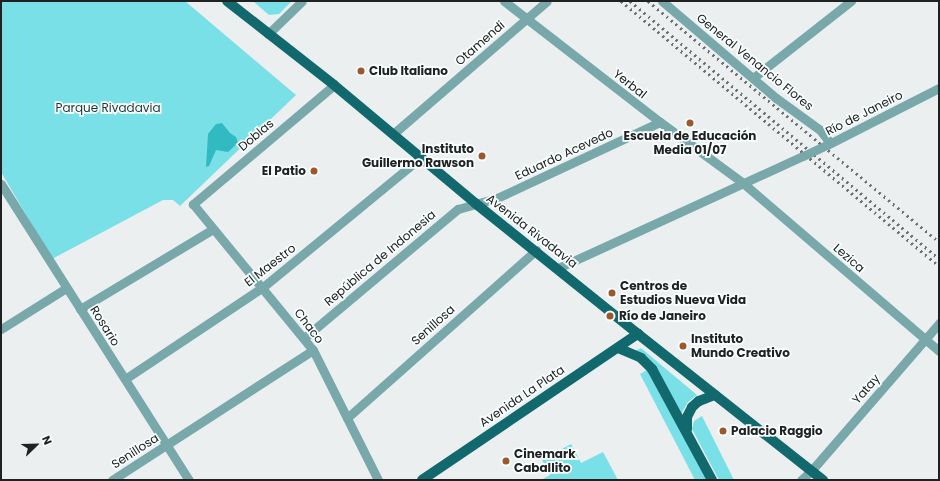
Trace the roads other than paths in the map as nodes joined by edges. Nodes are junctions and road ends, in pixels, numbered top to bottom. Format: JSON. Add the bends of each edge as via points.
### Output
{"nodes":[{"id":1,"x":227,"y":1,"type":"edge"},
{"id":2,"x":302,"y":1,"type":"edge"},
{"id":3,"x":504,"y":1,"type":"edge"},
{"id":4,"x":547,"y":1,"type":"edge"},
{"id":5,"x":662,"y":1,"type":"edge"},
{"id":6,"x":851,"y":1,"type":"edge"},
{"id":7,"x":526,"y":19,"type":"junction"},
{"id":8,"x":268,"y":34,"type":"junction"},
{"id":9,"x":753,"y":78,"type":"junction"},
{"id":10,"x":334,"y":85,"type":"junction"},
{"id":11,"x":939,"y":88,"type":"edge"},
{"id":12,"x":660,"y":122,"type":"junction"},
{"id":13,"x":393,"y":134,"type":"junction"},
{"id":14,"x":829,"y":144,"type":"junction"},
{"id":15,"x":421,"y":157,"type":"junction"},
{"id":16,"x":743,"y":183,"type":"junction"},
{"id":17,"x":1,"y":184,"type":"edge"},
{"id":18,"x":476,"y":203,"type":"junction"},
{"id":19,"x":193,"y":204,"type":"joint"},
{"id":20,"x":212,"y":229,"type":"junction"},
{"id":21,"x":536,"y":250,"type":"junction"},
{"id":22,"x":558,"y":268,"type":"junction"},
{"id":23,"x":263,"y":287,"type":"junction"},
{"id":24,"x":66,"y":288,"type":"junction"},
{"id":25,"x":80,"y":309,"type":"junction"},
{"id":26,"x":939,"y":323,"type":"edge"},
{"id":27,"x":1,"y":329,"type":"edge"},
{"id":28,"x":638,"y":334,"type":"junction"},
{"id":29,"x":304,"y":338,"type":"junction"},
{"id":30,"x":925,"y":339,"type":"junction"},
{"id":31,"x":618,"y":348,"type":"junction"},
{"id":32,"x":313,"y":350,"type":"junction"},
{"id":33,"x":939,"y":350,"type":"edge"},
{"id":34,"x":125,"y":379,"type":"junction"},
{"id":35,"x":715,"y":395,"type":"junction"},
{"id":36,"x":347,"y":418,"type":"junction"},
{"id":37,"x":688,"y":432,"type":"junction"},
{"id":38,"x":166,"y":445,"type":"junction"},
{"id":39,"x":811,"y":471,"type":"junction"},
{"id":40,"x":112,"y":480,"type":"edge"},
{"id":41,"x":189,"y":480,"type":"edge"},
{"id":42,"x":378,"y":480,"type":"edge"},
{"id":43,"x":422,"y":480,"type":"edge"},
{"id":44,"x":712,"y":480,"type":"edge"},
{"id":45,"x":801,"y":480,"type":"edge"},
{"id":46,"x":823,"y":480,"type":"edge"}],
"edges":[{"from":1,"to":8,"type":"main road","name":"Avenida Rivadavia"},
{"from":2,"to":8,"type":"street"},
{"from":3,"to":7,"type":"street","name":"Yerbal"},
{"from":4,"to":7,"type":"street","name":"Otamendi"},
{"from":5,"to":9,"type":"street","name":"General Venancio Flores"},
{"from":6,"to":9,"type":"street"},
{"from":7,"to":12,"type":"street","name":"Yerbal"},
{"from":7,"to":13,"type":"street","name":"Otamendi"},
{"from":8,"to":10,"type":"main road","name":"Avenida Rivadavia"},
{"from":9,"to":14,"type":"street","name":"General Venancio Flores","via":[[820,130]]},
{"from":10,"to":13,"type":"main road","name":"Avenida Rivadavia"},
{"from":10,"to":19,"type":"street","name":"Doblas"},
{"from":11,"to":14,"type":"street","name":"Río de Janeiro"},
{"from":12,"to":16,"type":"street","name":"Yerbal"},
{"from":12,"to":18,"type":"street","name":"Eduardo Acevedo","via":[[497,198]]},
{"from":13,"to":15,"type":"main road","name":"Avenida Rivadavia"},
{"from":14,"to":16,"type":"street","name":"Río de Janeiro","bridge":true},
{"from":15,"to":18,"type":"main road","name":"Avenida Rivadavia"},
{"from":15,"to":23,"type":"street","name":"El Maestro"},
{"from":16,"to":22,"type":"street","name":"Río de Janeiro"},
{"from":16,"to":30,"type":"street","name":"Lezica"},
{"from":17,"to":24,"type":"street","name":"Rosario"},
{"from":18,"to":21,"type":"main road","name":"Avenida Rivadavia"},
{"from":18,"to":29,"type":"street","name":"República de Indonesia","via":[[458,209]]},
{"from":19,"to":20,"type":"street","name":"Chaco"},
{"from":20,"to":23,"type":"street","name":"Chaco"},
{"from":20,"to":25,"type":"street"},
{"from":21,"to":22,"type":"main road","name":"Avenida Rivadavia"},
{"from":21,"to":36,"type":"street","name":"Senillosa"},
{"from":22,"to":28,"type":"main road","name":"Avenida Rivadavia"},
{"from":23,"to":29,"type":"street","name":"Chaco"},
{"from":23,"to":34,"type":"street","name":"El Maestro"},
{"from":24,"to":25,"type":"street","name":"Rosario"},
{"from":24,"to":27,"type":"street"},
{"from":25,"to":34,"type":"street","name":"Rosario"},
{"from":26,"to":30,"type":"street","name":"Yatay"},
{"from":28,"to":31,"type":"main road","name":"Avenida La Plata"},
{"from":28,"to":35,"type":"main road","name":"Avenida Rivadavia"},
{"from":29,"to":32,"type":"street","name":"Chaco"},
{"from":30,"to":33,"type":"street","name":"Lezica"},
{"from":30,"to":39,"type":"street","name":"Yatay"},
{"from":31,"to":37,"type":"main road","via":[[641,358],[652,369]]},
{"from":31,"to":43,"type":"main road","name":"Avenida La Plata"},
{"from":32,"to":36,"type":"street","name":"Chaco"},
{"from":32,"to":38,"type":"street","name":"Senillosa"},
{"from":34,"to":38,"type":"street","name":"Rosario"},
{"from":35,"to":37,"type":"main road","via":[[699,401],[692,407],[687,417]]},
{"from":35,"to":39,"type":"main road","name":"Avenida Rivadavia"},
{"from":36,"to":42,"type":"street","name":"Chaco"},
{"from":37,"to":44,"type":"main road"},
{"from":38,"to":40,"type":"street","name":"Senillosa"},
{"from":38,"to":41,"type":"street","name":"Rosario"},
{"from":39,"to":45,"type":"street","name":"Yatay"},
{"from":39,"to":46,"type":"main road","name":"Avenida Rivadavia"}]}
